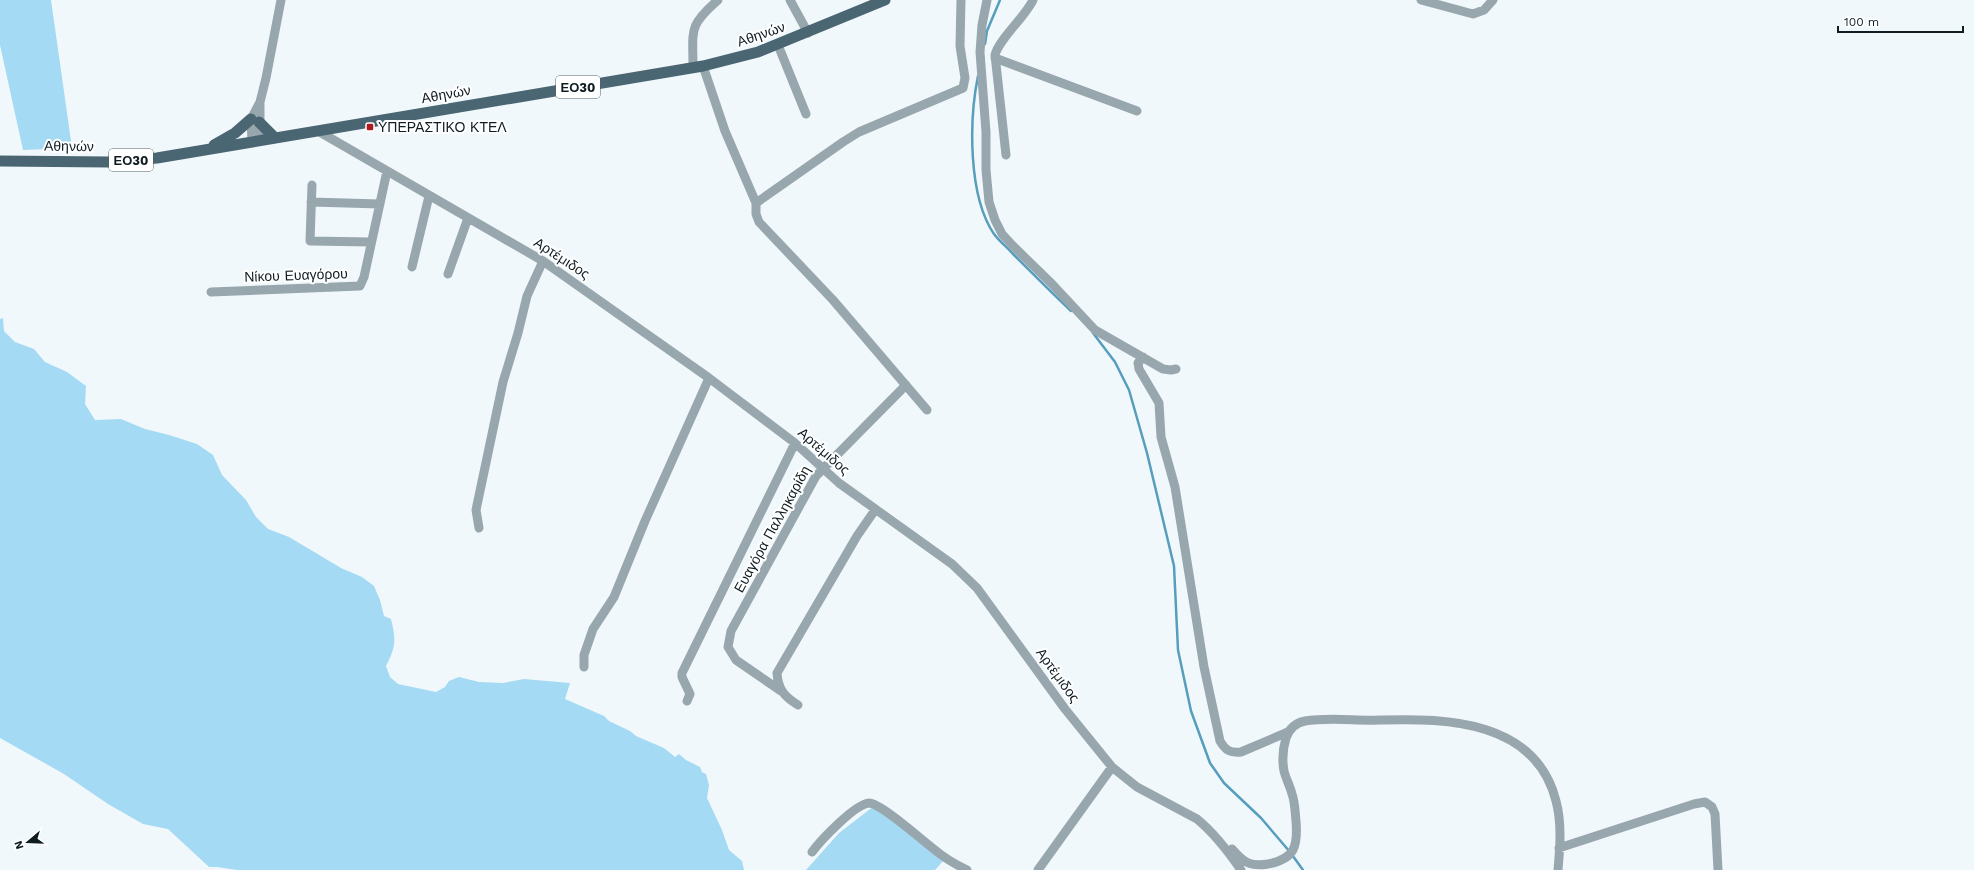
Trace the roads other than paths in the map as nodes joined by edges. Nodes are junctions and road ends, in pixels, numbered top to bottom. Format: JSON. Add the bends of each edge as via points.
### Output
{"nodes":[{"id":1,"x":281,"y":0,"type":"edge"},
{"id":2,"x":718,"y":0,"type":"edge"},
{"id":3,"x":790,"y":0,"type":"edge"},
{"id":4,"x":885,"y":0,"type":"edge"},
{"id":5,"x":962,"y":0,"type":"edge"},
{"id":6,"x":987,"y":0,"type":"edge"},
{"id":7,"x":1033,"y":0,"type":"edge"},
{"id":8,"x":1421,"y":0,"type":"edge"},
{"id":9,"x":1493,"y":0,"type":"edge"},
{"id":10,"x":808,"y":33,"type":"junction"},
{"id":11,"x":778,"y":45,"type":"junction"},
{"id":12,"x":995,"y":58,"type":"junction"},
{"id":13,"x":698,"y":67,"type":"junction"},
{"id":14,"x":1137,"y":111,"type":"dead end"},
{"id":15,"x":806,"y":114,"type":"dead end"},
{"id":16,"x":255,"y":120,"type":"junction"},
{"id":17,"x":318,"y":131,"type":"junction"},
{"id":18,"x":275,"y":138,"type":"junction"},
{"id":19,"x":256,"y":141,"type":"junction"},
{"id":20,"x":208,"y":149,"type":"junction"},
{"id":21,"x":1006,"y":155,"type":"dead end"},
{"id":22,"x":0,"y":160,"type":"edge"},
{"id":23,"x":387,"y":171,"type":"junction"},
{"id":24,"x":312,"y":184,"type":"dead end"},
{"id":25,"x":429,"y":196,"type":"junction"},
{"id":26,"x":311,"y":202,"type":"junction"},
{"id":27,"x":756,"y":203,"type":"junction"},
{"id":28,"x":380,"y":204,"type":"junction"},
{"id":29,"x":468,"y":218,"type":"junction"},
{"id":30,"x":371,"y":242,"type":"junction"},
{"id":31,"x":543,"y":261,"type":"junction"},
{"id":32,"x":412,"y":267,"type":"dead end"},
{"id":33,"x":448,"y":274,"type":"dead end"},
{"id":34,"x":211,"y":292,"type":"dead end"},
{"id":35,"x":1143,"y":357,"type":"junction"},
{"id":36,"x":1176,"y":369,"type":"dead end"},
{"id":37,"x":709,"y":378,"type":"junction"},
{"id":38,"x":906,"y":385,"type":"junction"},
{"id":39,"x":927,"y":410,"type":"dead end"},
{"id":40,"x":795,"y":443,"type":"junction"},
{"id":41,"x":822,"y":468,"type":"junction"},
{"id":42,"x":875,"y":510,"type":"junction"},
{"id":43,"x":479,"y":528,"type":"dead end"},
{"id":44,"x":584,"y":667,"type":"dead end"},
{"id":45,"x":781,"y":690,"type":"junction"},
{"id":46,"x":687,"y":701,"type":"dead end"},
{"id":47,"x":798,"y":705,"type":"dead end"},
{"id":48,"x":1288,"y":732,"type":"junction"},
{"id":49,"x":1112,"y":767,"type":"junction"},
{"id":50,"x":1206,"y":826,"type":"junction"},
{"id":51,"x":1560,"y":848,"type":"junction"},
{"id":52,"x":812,"y":852,"type":"dead end"},
{"id":53,"x":967,"y":870,"type":"edge"},
{"id":54,"x":1038,"y":870,"type":"edge"},
{"id":55,"x":1240,"y":870,"type":"edge"},
{"id":56,"x":1558,"y":870,"type":"edge"},
{"id":57,"x":1718,"y":870,"type":"edge"}],
"edges":[{"from":1,"to":16,"type":"street","via":[[268,71]]},
{"from":2,"to":13,"type":"street","via":[[695,25]]},
{"from":3,"to":10,"type":"street"},
{"from":4,"to":10,"type":"main road","name":"Αθηνών","number":"ΕΟ30"},
{"from":5,"to":27,"type":"street","via":[[960,46],[965,78],[963,88],[859,132]]},
{"from":6,"to":35,"type":"street","via":[[981,29],[980,52],[986,170],[989,202],[994,220],[1012,245],[1095,330]]},
{"from":7,"to":12,"type":"street","via":[[1024,16],[998,48]]},
{"from":8,"to":9,"type":"street","via":[[1474,14],[1484,10]]},
{"from":10,"to":11,"type":"main road","name":"Αθηνών","number":"ΕΟ30"},
{"from":11,"to":13,"type":"main road","name":"Αθηνών","number":"ΕΟ30"},
{"from":11,"to":15,"type":"street"},
{"from":12,"to":14,"type":"street"},
{"from":12,"to":21,"type":"street"},
{"from":13,"to":17,"type":"main road","name":"Αθηνών","number":"ΕΟ30"},
{"from":13,"to":27,"type":"street"},
{"from":16,"to":18,"type":"main road"},
{"from":16,"to":19,"type":"street"},
{"from":16,"to":20,"type":"main road"},
{"from":17,"to":18,"type":"main road","name":"Αθηνών","number":"ΕΟ30"},
{"from":17,"to":23,"type":"street","name":"Αρτέμιδος"},
{"from":18,"to":19,"type":"main road","name":"Αθηνών","number":"ΕΟ30"},
{"from":19,"to":20,"type":"main road","name":"Αθηνών","number":"ΕΟ30"},
{"from":20,"to":22,"type":"main road","name":"Αθηνών","number":"ΕΟ30","via":[[157,158],[120,161]]},
{"from":23,"to":25,"type":"street","name":"Αρτέμιδος"},
{"from":23,"to":28,"type":"street","name":"Νίκου Ευαγόρου"},
{"from":24,"to":26,"type":"street"},
{"from":25,"to":29,"type":"street","name":"Αρτέμιδος"},
{"from":25,"to":32,"type":"street"},
{"from":26,"to":28,"type":"street"},
{"from":26,"to":30,"type":"street","via":[[310,241]]},
{"from":27,"to":38,"type":"street","via":[[758,222],[833,300]]},
{"from":28,"to":30,"type":"street","name":"Νίκου Ευαγόρου"},
{"from":29,"to":31,"type":"street","name":"Αρτέμιδος"},
{"from":29,"to":33,"type":"street"},
{"from":30,"to":34,"type":"street","name":"Νίκου Ευαγόρου","via":[[363,281],[358,287]]},
{"from":31,"to":37,"type":"street","name":"Αρτέμιδος"},
{"from":31,"to":43,"type":"street","via":[[527,296],[503,382],[476,510]]},
{"from":35,"to":36,"type":"street","via":[[1167,370]]},
{"from":35,"to":48,"type":"street","via":[[1138,363],[1139,369],[1159,403],[1161,437],[1175,487],[1203,660],[1220,741],[1228,751],[1240,752]]},
{"from":37,"to":40,"type":"street","name":"Αρτέμιδος"},
{"from":37,"to":44,"type":"street","via":[[614,597],[593,629],[584,655]]},
{"from":38,"to":39,"type":"street"},
{"from":38,"to":41,"type":"street","name":"Ευαγόρα Παλληκαρίδη"},
{"from":40,"to":41,"type":"street","name":"Αρτέμιδος"},
{"from":40,"to":46,"type":"street","via":[[682,673],[689,691]]},
{"from":41,"to":42,"type":"street","name":"Αρτέμιδος"},
{"from":41,"to":45,"type":"street","name":"Ευαγόρα Παλληκαρίδη","via":[[808,489],[731,631],[728,641],[731,654],[736,660]]},
{"from":42,"to":45,"type":"street","via":[[857,536],[777,673]]},
{"from":42,"to":49,"type":"street","name":"Αρτέμιδος","via":[[967,577],[994,610],[1065,710]]},
{"from":45,"to":47,"type":"street"},
{"from":48,"to":50,"type":"street","via":[[1284,746],[1284,764],[1294,801],[1298,838],[1290,854],[1274,863],[1255,866],[1248,864]]},
{"from":48,"to":51,"type":"street","via":[[1293,726],[1307,721],[1408,719],[1455,722],[1493,732],[1521,747],[1534,759],[1547,778],[1559,815]]},
{"from":49,"to":50,"type":"street","name":"Αρτέμιδος","via":[[1137,787]]},
{"from":49,"to":54,"type":"street"},
{"from":50,"to":55,"type":"street","name":"Αρτέμιδος"},
{"from":51,"to":56,"type":"street"},
{"from":51,"to":57,"type":"street","via":[[1705,802],[1712,807],[1715,814]]},
{"from":52,"to":53,"type":"street","via":[[862,805],[872,803],[944,857]]}]}
